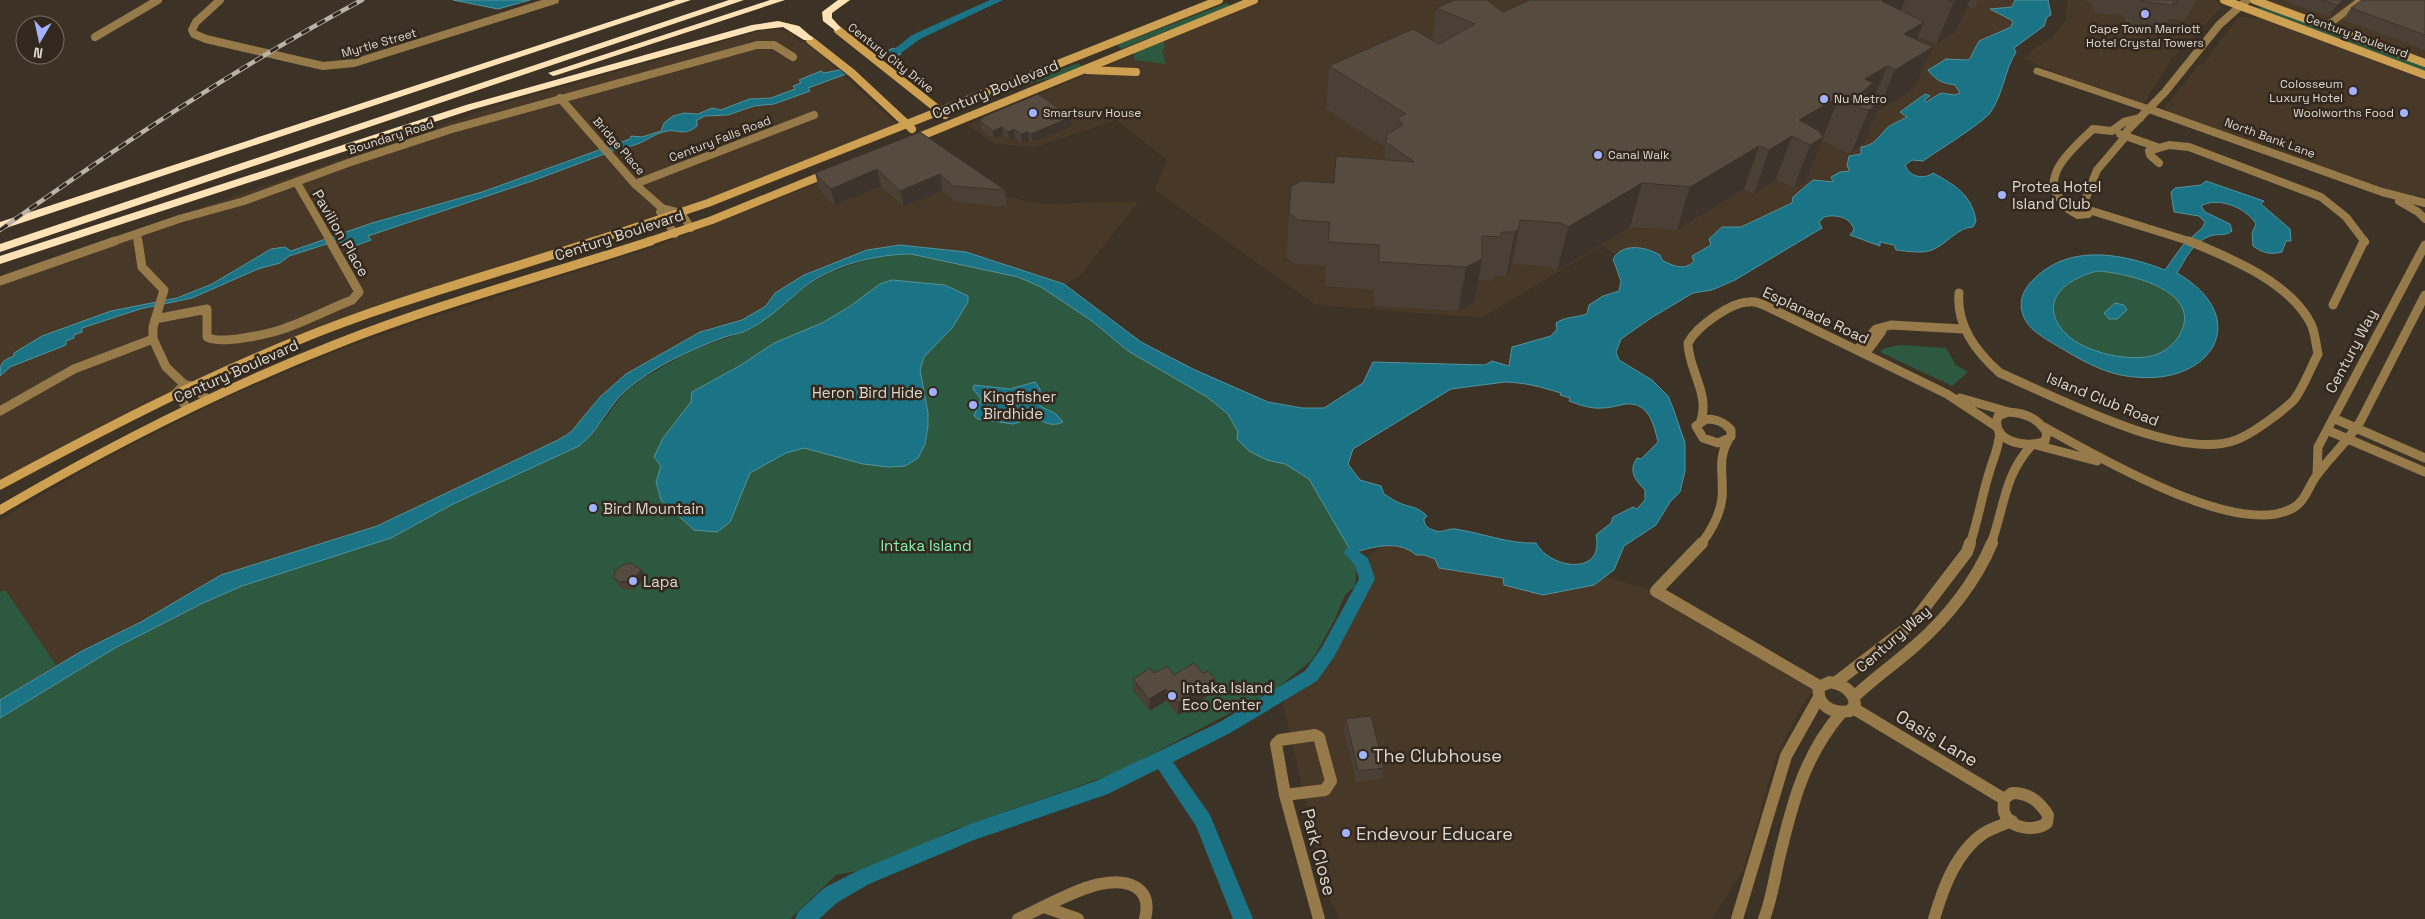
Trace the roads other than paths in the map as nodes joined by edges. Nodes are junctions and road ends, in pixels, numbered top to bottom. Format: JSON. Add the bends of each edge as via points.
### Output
{"nodes":[{"id":1,"x":154,"y":0,"type":"edge"},
{"id":2,"x":220,"y":0,"type":"edge"},
{"id":3,"x":555,"y":0,"type":"edge"},
{"id":4,"x":686,"y":0,"type":"edge"},
{"id":5,"x":739,"y":0,"type":"edge"},
{"id":6,"x":780,"y":0,"type":"edge"},
{"id":7,"x":845,"y":0,"type":"edge"},
{"id":8,"x":1219,"y":0,"type":"edge"},
{"id":9,"x":1254,"y":0,"type":"edge"},
{"id":10,"x":2224,"y":0,"type":"edge"},
{"id":11,"x":2247,"y":0,"type":"edge"},
{"id":12,"x":2254,"y":0,"type":"edge"},
{"id":13,"x":2361,"y":0,"type":"edge"},
{"id":14,"x":2238,"y":6,"type":"junction"},
{"id":15,"x":2328,"y":25,"type":"dead end"},
{"id":16,"x":837,"y":29,"type":"joint"},
{"id":17,"x":95,"y":37,"type":"dead end"},
{"id":18,"x":809,"y":39,"type":"joint"},
{"id":19,"x":793,"y":57,"type":"dead end"},
{"id":20,"x":2425,"y":63,"type":"edge"},
{"id":21,"x":1081,"y":70,"type":"junction"},
{"id":22,"x":2037,"y":71,"type":"dead end"},
{"id":23,"x":1136,"y":72,"type":"dead end"},
{"id":24,"x":2425,"y":75,"type":"edge"},
{"id":25,"x":560,"y":98,"type":"junction"},
{"id":26,"x":2149,"y":109,"type":"junction"},
{"id":27,"x":941,"y":112,"type":"junction"},
{"id":28,"x":814,"y":115,"type":"dead end"},
{"id":29,"x":2141,"y":118,"type":"junction"},
{"id":30,"x":954,"y":122,"type":"junction"},
{"id":31,"x":908,"y":126,"type":"junction"},
{"id":32,"x":2112,"y":131,"type":"junction"},
{"id":33,"x":2126,"y":136,"type":"junction"},
{"id":34,"x":920,"y":137,"type":"junction"},
{"id":35,"x":908,"y":141,"type":"edge"},
{"id":36,"x":2157,"y":147,"type":"junction"},
{"id":37,"x":2159,"y":163,"type":"dead end"},
{"id":38,"x":836,"y":170,"type":"edge"},
{"id":39,"x":297,"y":183,"type":"junction"},
{"id":40,"x":635,"y":184,"type":"junction"},
{"id":41,"x":2382,"y":192,"type":"junction"},
{"id":42,"x":2425,"y":203,"type":"edge"},
{"id":43,"x":2086,"y":207,"type":"junction"},
{"id":44,"x":662,"y":208,"type":"junction"},
{"id":45,"x":681,"y":213,"type":"junction"},
{"id":46,"x":2424,"y":214,"type":"edge"},
{"id":47,"x":665,"y":218,"type":"junction"},
{"id":48,"x":0,"y":226,"type":"edge"},
{"id":49,"x":690,"y":228,"type":"junction"},
{"id":50,"x":137,"y":234,"type":"junction"},
{"id":51,"x":675,"y":234,"type":"junction"},
{"id":52,"x":2425,"y":245,"type":"edge"},
{"id":53,"x":0,"y":248,"type":"edge"},
{"id":54,"x":0,"y":260,"type":"edge"},
{"id":55,"x":0,"y":281,"type":"edge"},
{"id":56,"x":1960,"y":293,"type":"dead end"},
{"id":57,"x":2425,"y":295,"type":"edge"},
{"id":58,"x":2333,"y":305,"type":"dead end"},
{"id":59,"x":155,"y":319,"type":"junction"},
{"id":60,"x":1963,"y":329,"type":"junction"},
{"id":61,"x":153,"y":339,"type":"junction"},
{"id":62,"x":1861,"y":352,"type":"junction"},
{"id":63,"x":188,"y":385,"type":"junction"},
{"id":64,"x":176,"y":393,"type":"junction"},
{"id":65,"x":1947,"y":394,"type":"junction"},
{"id":66,"x":207,"y":398,"type":"junction"},
{"id":67,"x":187,"y":408,"type":"junction"},
{"id":68,"x":1705,"y":408,"type":"junction"},
{"id":69,"x":0,"y":411,"type":"edge"},
{"id":70,"x":2010,"y":412,"type":"junction"},
{"id":71,"x":2333,"y":418,"type":"junction"},
{"id":72,"x":1701,"y":420,"type":"junction"},
{"id":73,"x":1721,"y":421,"type":"junction"},
{"id":74,"x":2044,"y":427,"type":"junction"},
{"id":75,"x":2356,"y":428,"type":"junction"},
{"id":76,"x":1999,"y":429,"type":"junction"},
{"id":77,"x":2327,"y":430,"type":"junction"},
{"id":78,"x":2348,"y":440,"type":"junction"},
{"id":79,"x":1708,"y":441,"type":"junction"},
{"id":80,"x":1728,"y":441,"type":"junction"},
{"id":81,"x":2033,"y":445,"type":"junction"},
{"id":82,"x":2425,"y":458,"type":"edge"},
{"id":83,"x":1722,"y":464,"type":"junction"},
{"id":84,"x":2115,"y":465,"type":"junction"},
{"id":85,"x":2425,"y":472,"type":"edge"},
{"id":86,"x":2318,"y":474,"type":"junction"},
{"id":87,"x":0,"y":485,"type":"edge"},
{"id":88,"x":0,"y":510,"type":"edge"},
{"id":89,"x":1835,"y":683,"type":"junction"},
{"id":90,"x":1819,"y":693,"type":"junction"},
{"id":91,"x":1849,"y":706,"type":"junction"},
{"id":92,"x":1285,"y":795,"type":"junction"},
{"id":93,"x":2004,"y":799,"type":"junction"},
{"id":94,"x":2012,"y":821,"type":"junction"},
{"id":95,"x":1047,"y":908,"type":"junction"},
{"id":96,"x":1018,"y":919,"type":"edge"},
{"id":97,"x":1078,"y":919,"type":"edge"},
{"id":98,"x":1145,"y":919,"type":"edge"},
{"id":99,"x":1319,"y":919,"type":"edge"},
{"id":100,"x":1737,"y":919,"type":"edge"},
{"id":101,"x":1764,"y":919,"type":"edge"},
{"id":102,"x":1934,"y":919,"type":"edge"}],
"edges":[{"from":1,"to":17,"type":"street"},
{"from":2,"to":3,"type":"street","name":"Myrtle Street","via":[[196,22],[192,30],[194,34],[329,67],[354,64]]},
{"from":4,"to":48,"type":"highway"},
{"from":5,"to":53,"type":"highway"},
{"from":6,"to":54,"type":"highway","via":[[480,97]]},
{"from":7,"to":16,"type":"highway","via":[[830,8],[826,16]]},
{"from":8,"to":27,"type":"main road","name":"Century Boulevard"},
{"from":9,"to":21,"type":"main road","name":"Century Boulevard"},
{"from":10,"to":14,"type":"main road","name":"Century Boulevard"},
{"from":11,"to":14,"type":"street"},
{"from":12,"to":20,"type":"main road","name":"Century Boulevard"},
{"from":13,"to":15,"type":"street"},
{"from":14,"to":24,"type":"main road","name":"Century Boulevard"},
{"from":14,"to":26,"type":"street"},
{"from":16,"to":27,"type":"main road","name":"Century City Drive"},
{"from":18,"to":31,"type":"main road","via":[[852,73]]},
{"from":18,"to":54,"type":"highway","via":[[795,26],[756,27],[444,115]]},
{"from":19,"to":25,"type":"street","name":"Boundary Road","via":[[776,46],[757,45]]},
{"from":21,"to":23,"type":"main road"},
{"from":21,"to":30,"type":"main road","name":"Century Boulevard"},
{"from":22,"to":26,"type":"street"},
{"from":25,"to":39,"type":"street","name":"Boundary Road","via":[[356,160]]},
{"from":25,"to":40,"type":"street","name":"Bridge Place"},
{"from":26,"to":29,"type":"street"},
{"from":26,"to":41,"type":"street","name":"North Bank Lane"},
{"from":27,"to":30,"type":"main road","name":"Century City Drive"},
{"from":27,"to":31,"type":"main road","name":"Century Boulevard"},
{"from":28,"to":40,"type":"street","name":"Century Falls Road"},
{"from":29,"to":32,"type":"street","via":[[2124,122]]},
{"from":29,"to":33,"type":"street"},
{"from":30,"to":34,"type":"main road","name":"Century Boulevard"},
{"from":31,"to":34,"type":"main road"},
{"from":31,"to":45,"type":"main road","name":"Century Boulevard"},
{"from":32,"to":33,"type":"street"},
{"from":32,"to":43,"type":"street","name":"Island Club Road","via":[[2093,129],[2064,157],[2052,186],[2055,198],[2067,205],[2072,203]]},
{"from":33,"to":36,"type":"street"},
{"from":33,"to":43,"type":"street","via":[[2097,170]]},
{"from":34,"to":35,"type":"main road","name":"Century Boulevard"},
{"from":36,"to":37,"type":"street","via":[[2149,153]]},
{"from":36,"to":58,"type":"street","via":[[2175,144],[2189,147],[2321,197],[2348,219],[2361,234],[2365,245]]},
{"from":38,"to":49,"type":"main road","name":"Century Boulevard"},
{"from":39,"to":50,"type":"street","name":"Boundary Road"},
{"from":39,"to":59,"type":"street","name":"Pavilion Place","via":[[358,295],[301,324],[218,341],[206,336],[207,309]]},
{"from":40,"to":44,"type":"street","name":"Bridge Place"},
{"from":41,"to":42,"type":"street","name":"North Bank Lane"},
{"from":41,"to":46,"type":"street","name":"North Bank Lane"},
{"from":43,"to":60,"type":"street","name":"Island Club Road","via":[[2201,245],[2254,270],[2295,303],[2308,321],[2318,354],[2294,400],[2233,441],[2190,444],[2139,432],[2000,373]]},
{"from":44,"to":45,"type":"street","name":"Bridge Place"},
{"from":44,"to":47,"type":"street","via":[[660,212]]},
{"from":45,"to":47,"type":"main road","name":"Century Boulevard"},
{"from":45,"to":49,"type":"street"},
{"from":47,"to":51,"type":"street"},
{"from":47,"to":63,"type":"main road","name":"Century Boulevard","via":[[378,311]]},
{"from":49,"to":51,"type":"main road","name":"Century Boulevard"},
{"from":50,"to":55,"type":"street","name":"Boundary Road"},
{"from":50,"to":59,"type":"street","via":[[142,267],[164,290]]},
{"from":51,"to":66,"type":"main road","name":"Century Boulevard","via":[[420,314],[339,343]]},
{"from":52,"to":71,"type":"street","name":"Century Way"},
{"from":56,"to":60,"type":"street","name":"Island Club Road","via":[[1956,306]]},
{"from":57,"to":75,"type":"street"},
{"from":59,"to":61,"type":"street"},
{"from":60,"to":62,"type":"street","via":[[1904,324],[1882,327],[1879,336]]},
{"from":61,"to":63,"type":"street","via":[[166,367]]},
{"from":61,"to":69,"type":"street","via":[[107,354],[32,391]]},
{"from":62,"to":65,"type":"street","name":"Esplanade Road"},
{"from":62,"to":68,"type":"street","name":"Esplanade Road","via":[[1771,308],[1744,302],[1695,331],[1688,340],[1687,350]]},
{"from":63,"to":64,"type":"street"},
{"from":63,"to":66,"type":"street"},
{"from":64,"to":67,"type":"street"},
{"from":64,"to":87,"type":"main road","name":"Century Boulevard"},
{"from":65,"to":70,"type":"street","name":"Esplanade Road"},
{"from":65,"to":76,"type":"street","name":"Esplanade Road"},
{"from":66,"to":67,"type":"main road","name":"Century Boulevard"},
{"from":67,"to":88,"type":"main road","name":"Century Boulevard","via":[[94,455]]},
{"from":68,"to":72,"type":"street"},
{"from":68,"to":73,"type":"street"},
{"from":70,"to":74,"type":"street","name":"Esplanade Road","via":[[2029,416]]},
{"from":70,"to":76,"type":"street","via":[[1998,416]]},
{"from":71,"to":75,"type":"street"},
{"from":71,"to":77,"type":"street","name":"Century Way"},
{"from":72,"to":73,"type":"street"},
{"from":72,"to":79,"type":"street","via":[[1696,426],[1698,432]]},
{"from":73,"to":80,"type":"street","via":[[1731,430]]},
{"from":74,"to":81,"type":"street","name":"Century Way","via":[[2046,438],[2043,443]]},
{"from":74,"to":84,"type":"street"},
{"from":75,"to":78,"type":"street"},
{"from":75,"to":82,"type":"street"},
{"from":76,"to":81,"type":"street","name":"Esplanade Road","via":[[2014,442]]},
{"from":76,"to":89,"type":"street","name":"Century Way","via":[[1998,452],[1989,472],[1967,552],[1912,624]]},
{"from":77,"to":78,"type":"street"},
{"from":77,"to":86,"type":"street","name":"Century Way","via":[[2318,447]]},
{"from":78,"to":85,"type":"street"},
{"from":78,"to":86,"type":"street"},
{"from":79,"to":80,"type":"street"},
{"from":79,"to":83,"type":"street"},
{"from":80,"to":83,"type":"street","via":[[1723,449]]},
{"from":81,"to":84,"type":"street"},
{"from":81,"to":91,"type":"street","name":"Century Way","via":[[2017,460],[2009,476],[1992,540],[1974,576],[1928,634],[1869,682]]},
{"from":83,"to":90,"type":"street","via":[[1724,488],[1711,530],[1701,545],[1656,591]]},
{"from":84,"to":86,"type":"street","via":[[2219,510],[2257,517],[2292,509]]},
{"from":89,"to":90,"type":"street","via":[[1826,682]]},
{"from":89,"to":91,"type":"street","via":[[1846,687]]},
{"from":90,"to":91,"type":"street","via":[[1829,710]]},
{"from":90,"to":100,"type":"street","via":[[1786,756]]},
{"from":91,"to":93,"type":"street","name":"Oasis Lane"},
{"from":91,"to":101,"type":"street","name":"Century Way","via":[[1826,728],[1805,768]]},
{"from":92,"to":92,"type":"street","name":"Park Close","via":[[1277,742],[1319,737],[1331,781],[1329,786],[1325,790]]},
{"from":92,"to":99,"type":"street","name":"Park Close"},
{"from":93,"to":94,"type":"street","via":[[2004,810]]},
{"from":93,"to":94,"type":"street","via":[[2012,793],[2026,794],[2040,802],[2047,814],[2046,824],[2038,830],[2025,829]]},
{"from":94,"to":102,"type":"street","via":[[1985,832],[1971,845],[1952,874]]},
{"from":95,"to":96,"type":"street"},
{"from":95,"to":97,"type":"street"},
{"from":95,"to":98,"type":"street","via":[[1098,884],[1128,882],[1144,894]]}]}
